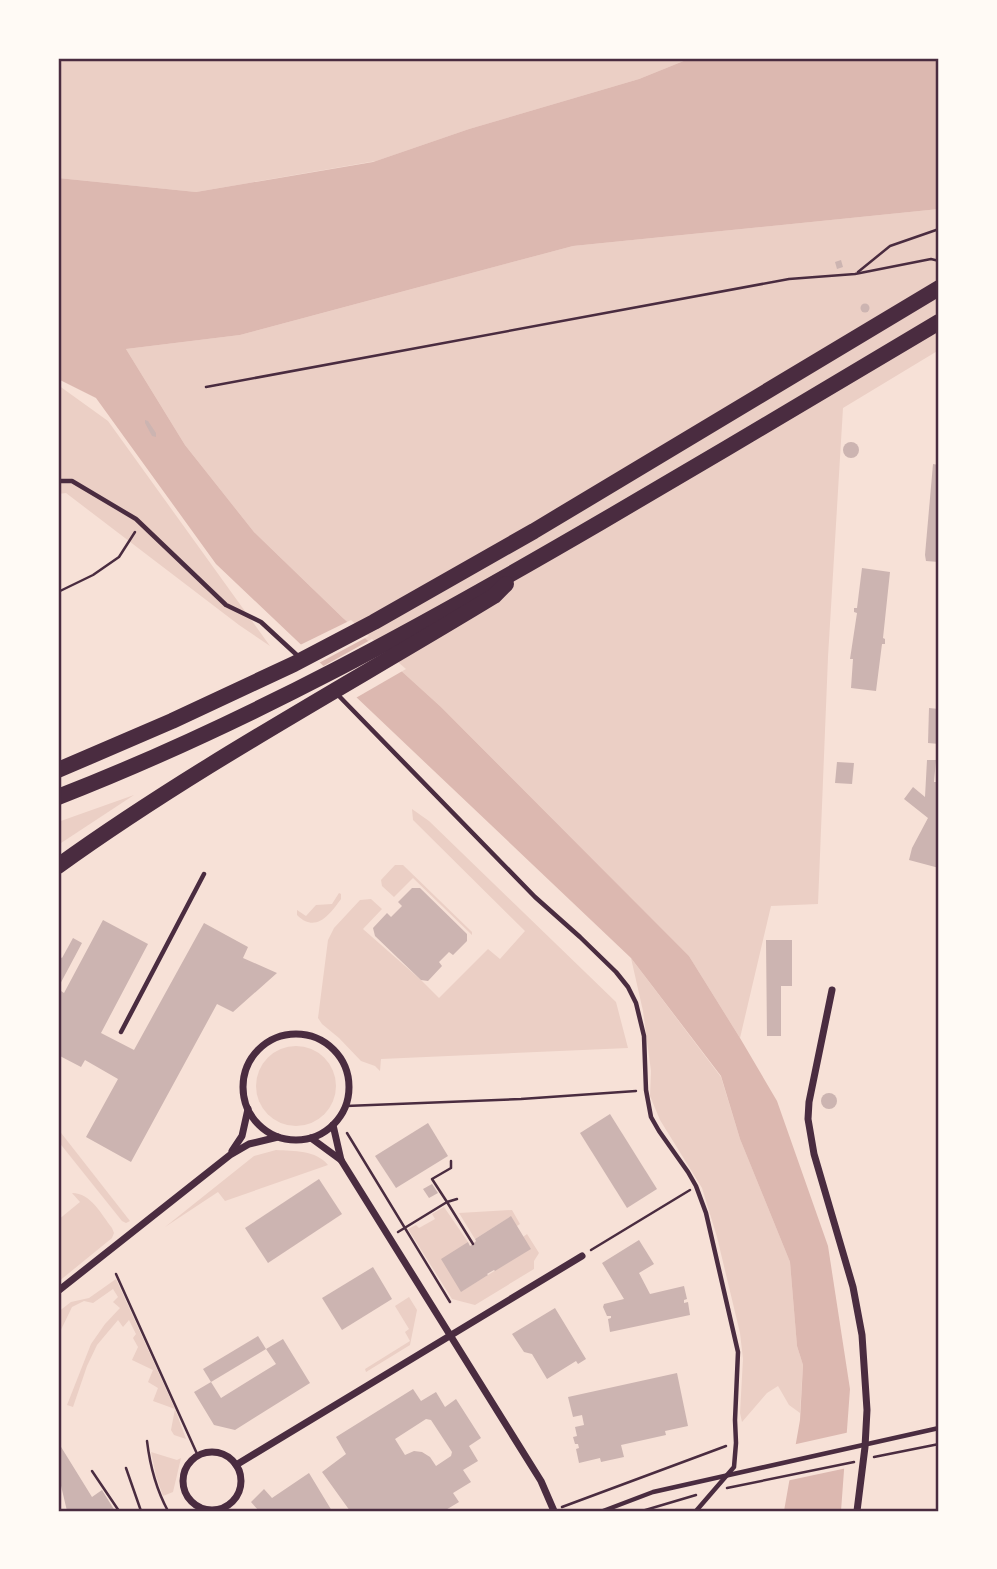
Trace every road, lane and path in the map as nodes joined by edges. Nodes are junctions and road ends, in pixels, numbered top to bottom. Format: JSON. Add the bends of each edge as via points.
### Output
{"nodes":[{"id":1,"x":939,"y":229,"type":"edge"},
{"id":2,"x":939,"y":261,"type":"edge"},
{"id":3,"x":855,"y":274,"type":"junction"},
{"id":4,"x":939,"y":288,"type":"edge"},
{"id":5,"x":939,"y":322,"type":"edge"},
{"id":6,"x":206,"y":387,"type":"dead end"},
{"id":7,"x":58,"y":481,"type":"edge"},
{"id":8,"x":141,"y":523,"type":"junction"},
{"id":9,"x":58,"y":592,"type":"edge"},
{"id":10,"x":397,"y":646,"type":"junction"},
{"id":11,"x":310,"y":673,"type":"junction"},
{"id":12,"x":58,"y":770,"type":"edge"},
{"id":13,"x":58,"y":797,"type":"edge"},
{"id":14,"x":58,"y":866,"type":"edge"},
{"id":15,"x":204,"y":874,"type":"dead end"},
{"id":16,"x":832,"y":990,"type":"dead end"},
{"id":17,"x":121,"y":1032,"type":"dead end"},
{"id":18,"x":646,"y":1090,"type":"junction"},
{"id":19,"x":346,"y":1106,"type":"junction"},
{"id":20,"x":248,"y":1109,"type":"junction"},
{"id":21,"x":333,"y":1125,"type":"junction"},
{"id":22,"x":347,"y":1133,"type":"dead end"},
{"id":23,"x":278,"y":1137,"type":"junction"},
{"id":24,"x":311,"y":1138,"type":"junction"},
{"id":25,"x":230,"y":1155,"type":"junction"},
{"id":26,"x":341,"y":1160,"type":"junction"},
{"id":27,"x":450,"y":1161,"type":"dead end"},
{"id":28,"x":696,"y":1186,"type":"junction"},
{"id":29,"x":457,"y":1199,"type":"dead end"},
{"id":30,"x":447,"y":1202,"type":"junction"},
{"id":31,"x":405,"y":1228,"type":"junction"},
{"id":32,"x":398,"y":1231,"type":"dead end"},
{"id":33,"x":473,"y":1244,"type":"dead end"},
{"id":34,"x":582,"y":1256,"type":"joint"},
{"id":35,"x":116,"y":1274,"type":"dead end"},
{"id":36,"x":58,"y":1291,"type":"edge"},
{"id":37,"x":450,"y":1302,"type":"dead end"},
{"id":38,"x":451,"y":1335,"type":"junction"},
{"id":39,"x":939,"y":1428,"type":"edge"},
{"id":40,"x":147,"y":1441,"type":"dead end"},
{"id":41,"x":736,"y":1443,"type":"junction"},
{"id":42,"x":939,"y":1444,"type":"edge"},
{"id":43,"x":198,"y":1457,"type":"junction"},
{"id":44,"x":871,"y":1458,"type":"dead end"},
{"id":45,"x":858,"y":1461,"type":"dead end"},
{"id":46,"x":236,"y":1465,"type":"junction"},
{"id":47,"x":126,"y":1468,"type":"dead end"},
{"id":48,"x":92,"y":1471,"type":"dead end"},
{"id":49,"x":721,"y":1490,"type":"dead end"},
{"id":50,"x":700,"y":1494,"type":"dead end"},
{"id":51,"x":120,"y":1511,"type":"edge"},
{"id":52,"x":141,"y":1511,"type":"edge"},
{"id":53,"x":169,"y":1511,"type":"edge"},
{"id":54,"x":554,"y":1511,"type":"edge"},
{"id":55,"x":603,"y":1511,"type":"edge"},
{"id":56,"x":642,"y":1511,"type":"edge"},
{"id":57,"x":696,"y":1511,"type":"edge"},
{"id":58,"x":857,"y":1511,"type":"edge"}],
"edges":[{"from":1,"to":3,"type":"path","via":[[890,246]]},
{"from":2,"to":3,"type":"path"},
{"from":3,"to":6,"type":"path","via":[[789,279]]},
{"from":4,"to":11,"type":"highway","via":[[374,622]]},
{"from":5,"to":10,"type":"highway","via":[[526,566],[494,596]]},
{"from":7,"to":8,"type":"lane","via":[[72,481]]},
{"from":8,"to":9,"type":"path","via":[[119,557]]},
{"from":8,"to":11,"type":"lane","via":[[226,605],[261,622]]},
{"from":10,"to":11,"type":"highway"},
{"from":10,"to":14,"type":"highway"},
{"from":11,"to":12,"type":"highway","via":[[172,722]]},
{"from":11,"to":13,"type":"highway","via":[[184,744]]},
{"from":11,"to":18,"type":"lane","via":[[365,721],[535,897],[616,972],[636,1003],[644,1036]]},
{"from":15,"to":17,"type":"lane"},
{"from":16,"to":58,"type":"street","via":[[808,1119],[862,1335],[867,1410]]},
{"from":18,"to":19,"type":"path"},
{"from":18,"to":28,"type":"lane","via":[[651,1117]]},
{"from":19,"to":20,"type":"street","via":[[348,1078],[334,1050],[306,1035],[291,1035],[262,1047],[252,1058],[243,1088]]},
{"from":19,"to":21,"type":"street"},
{"from":20,"to":23,"type":"street","via":[[263,1129]]},
{"from":20,"to":25,"type":"street","via":[[242,1136]]},
{"from":21,"to":24,"type":"street"},
{"from":21,"to":26,"type":"street"},
{"from":22,"to":31,"type":"path"},
{"from":23,"to":24,"type":"street"},
{"from":23,"to":25,"type":"street","via":[[249,1144]]},
{"from":24,"to":26,"type":"street"},
{"from":25,"to":36,"type":"street"},
{"from":26,"to":38,"type":"street"},
{"from":27,"to":30,"type":"path","via":[[451,1168],[432,1179]]},
{"from":28,"to":34,"type":"path"},
{"from":28,"to":41,"type":"lane","via":[[738,1352]]},
{"from":29,"to":30,"type":"path"},
{"from":30,"to":31,"type":"path"},
{"from":30,"to":33,"type":"path"},
{"from":31,"to":32,"type":"path"},
{"from":31,"to":37,"type":"path"},
{"from":34,"to":38,"type":"street"},
{"from":35,"to":43,"type":"path"},
{"from":38,"to":46,"type":"street"},
{"from":38,"to":54,"type":"street","via":[[541,1481]]},
{"from":39,"to":55,"type":"lane","via":[[653,1492]]},
{"from":40,"to":53,"type":"path","via":[[157,1489]]},
{"from":41,"to":54,"type":"path"},
{"from":41,"to":57,"type":"lane","via":[[734,1467]]},
{"from":42,"to":44,"type":"path"},
{"from":43,"to":46,"type":"street","via":[[215,1453]]},
{"from":43,"to":46,"type":"street","via":[[186,1470],[184,1488],[193,1503],[210,1510],[227,1506],[239,1492]]},
{"from":45,"to":49,"type":"path"},
{"from":47,"to":52,"type":"path"},
{"from":48,"to":51,"type":"path"},
{"from":50,"to":56,"type":"path"}]}
